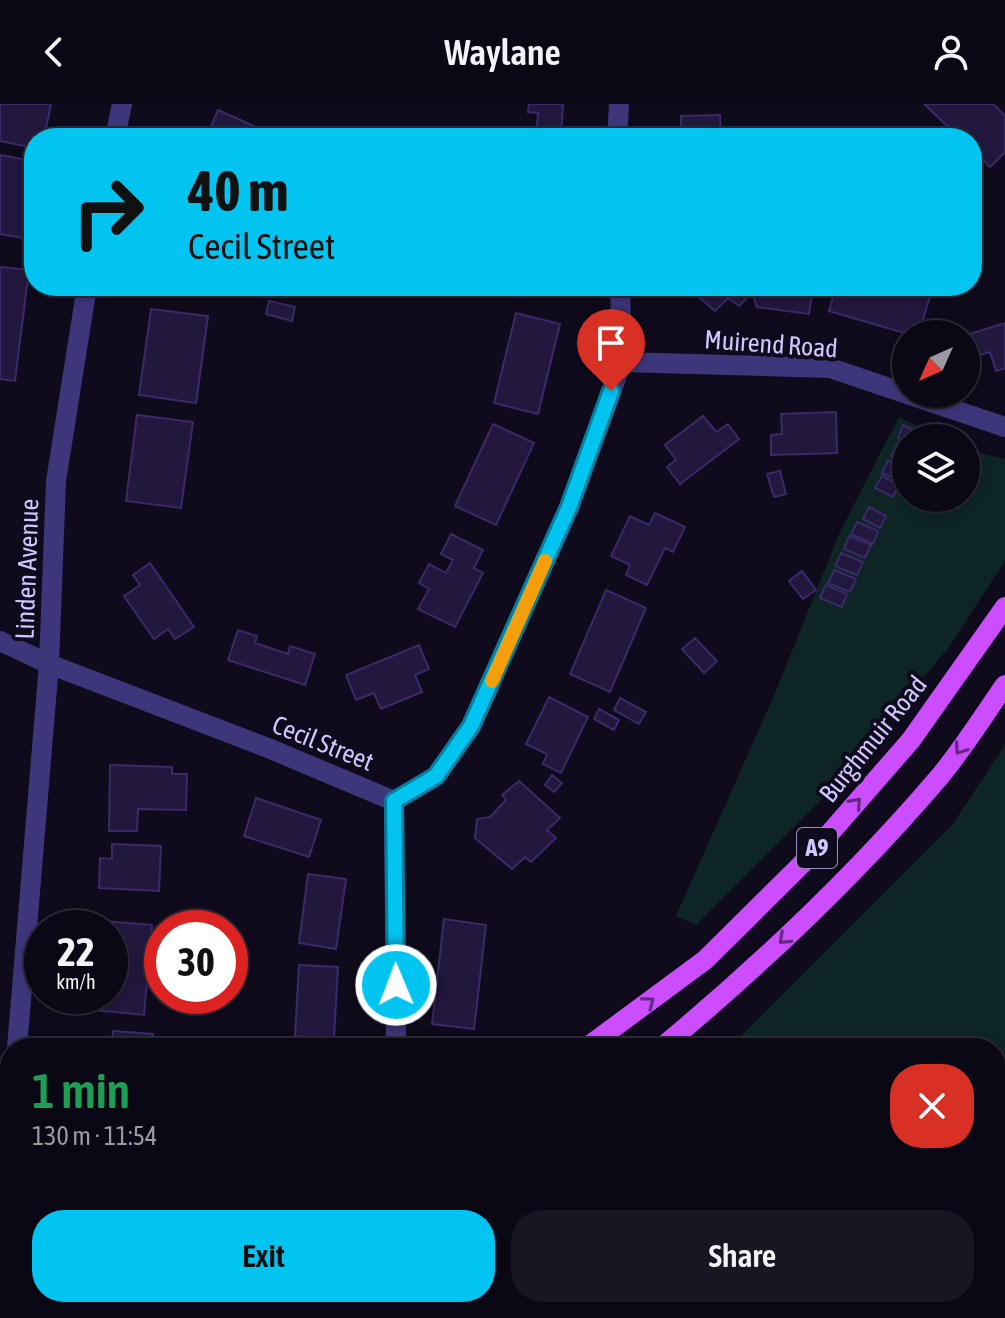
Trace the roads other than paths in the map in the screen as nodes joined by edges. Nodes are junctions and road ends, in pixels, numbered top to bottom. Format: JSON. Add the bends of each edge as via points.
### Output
{"nodes":[{"id":1,"x":122,"y":104,"type":"edge"},
{"id":2,"x":619,"y":104,"type":"edge"},
{"id":3,"x":117,"y":128,"type":"edge"},
{"id":4,"x":618,"y":128,"type":"edge"},
{"id":5,"x":85,"y":296,"type":"edge"},
{"id":6,"x":620,"y":296,"type":"edge"},
{"id":7,"x":622,"y":362,"type":"junction"},
{"id":8,"x":1005,"y":427,"type":"edge"},
{"id":9,"x":1005,"y":607,"type":"edge"},
{"id":10,"x":0,"y":641,"type":"edge"},
{"id":11,"x":49,"y":664,"type":"junction"},
{"id":12,"x":1005,"y":685,"type":"edge"},
{"id":13,"x":394,"y":801,"type":"junction"},
{"id":14,"x":18,"y":1038,"type":"edge"},
{"id":15,"x":401,"y":1038,"type":"edge"},
{"id":16,"x":600,"y":1038,"type":"edge"},
{"id":17,"x":673,"y":1038,"type":"edge"}],
"edges":[{"from":1,"to":3,"type":"street"},
{"from":2,"to":4,"type":"street"},
{"from":5,"to":11,"type":"street","name":"Linden Avenue","via":[[56,481]]},
{"from":6,"to":7,"type":"street","name":"Cecil Street"},
{"from":7,"to":8,"type":"street","name":"Muirend Road","via":[[830,368]]},
{"from":7,"to":13,"type":"street","name":"Cecil Street","via":[[569,507],[471,726],[436,776]]},
{"from":16,"to":9,"type":"main road","name":"Burghmuir Road","number":"A9","one_way":true,"via":[[705,960],[809,857],[911,740]]},
{"from":10,"to":11,"type":"street","name":"Cecil Street"},
{"from":11,"to":13,"type":"street","name":"Cecil Street"},
{"from":11,"to":14,"type":"street","name":"Linden Avenue"},
{"from":12,"to":17,"type":"main road","number":"A9","one_way":true,"via":[[943,772],[839,888]]},
{"from":13,"to":15,"type":"street"}]}
